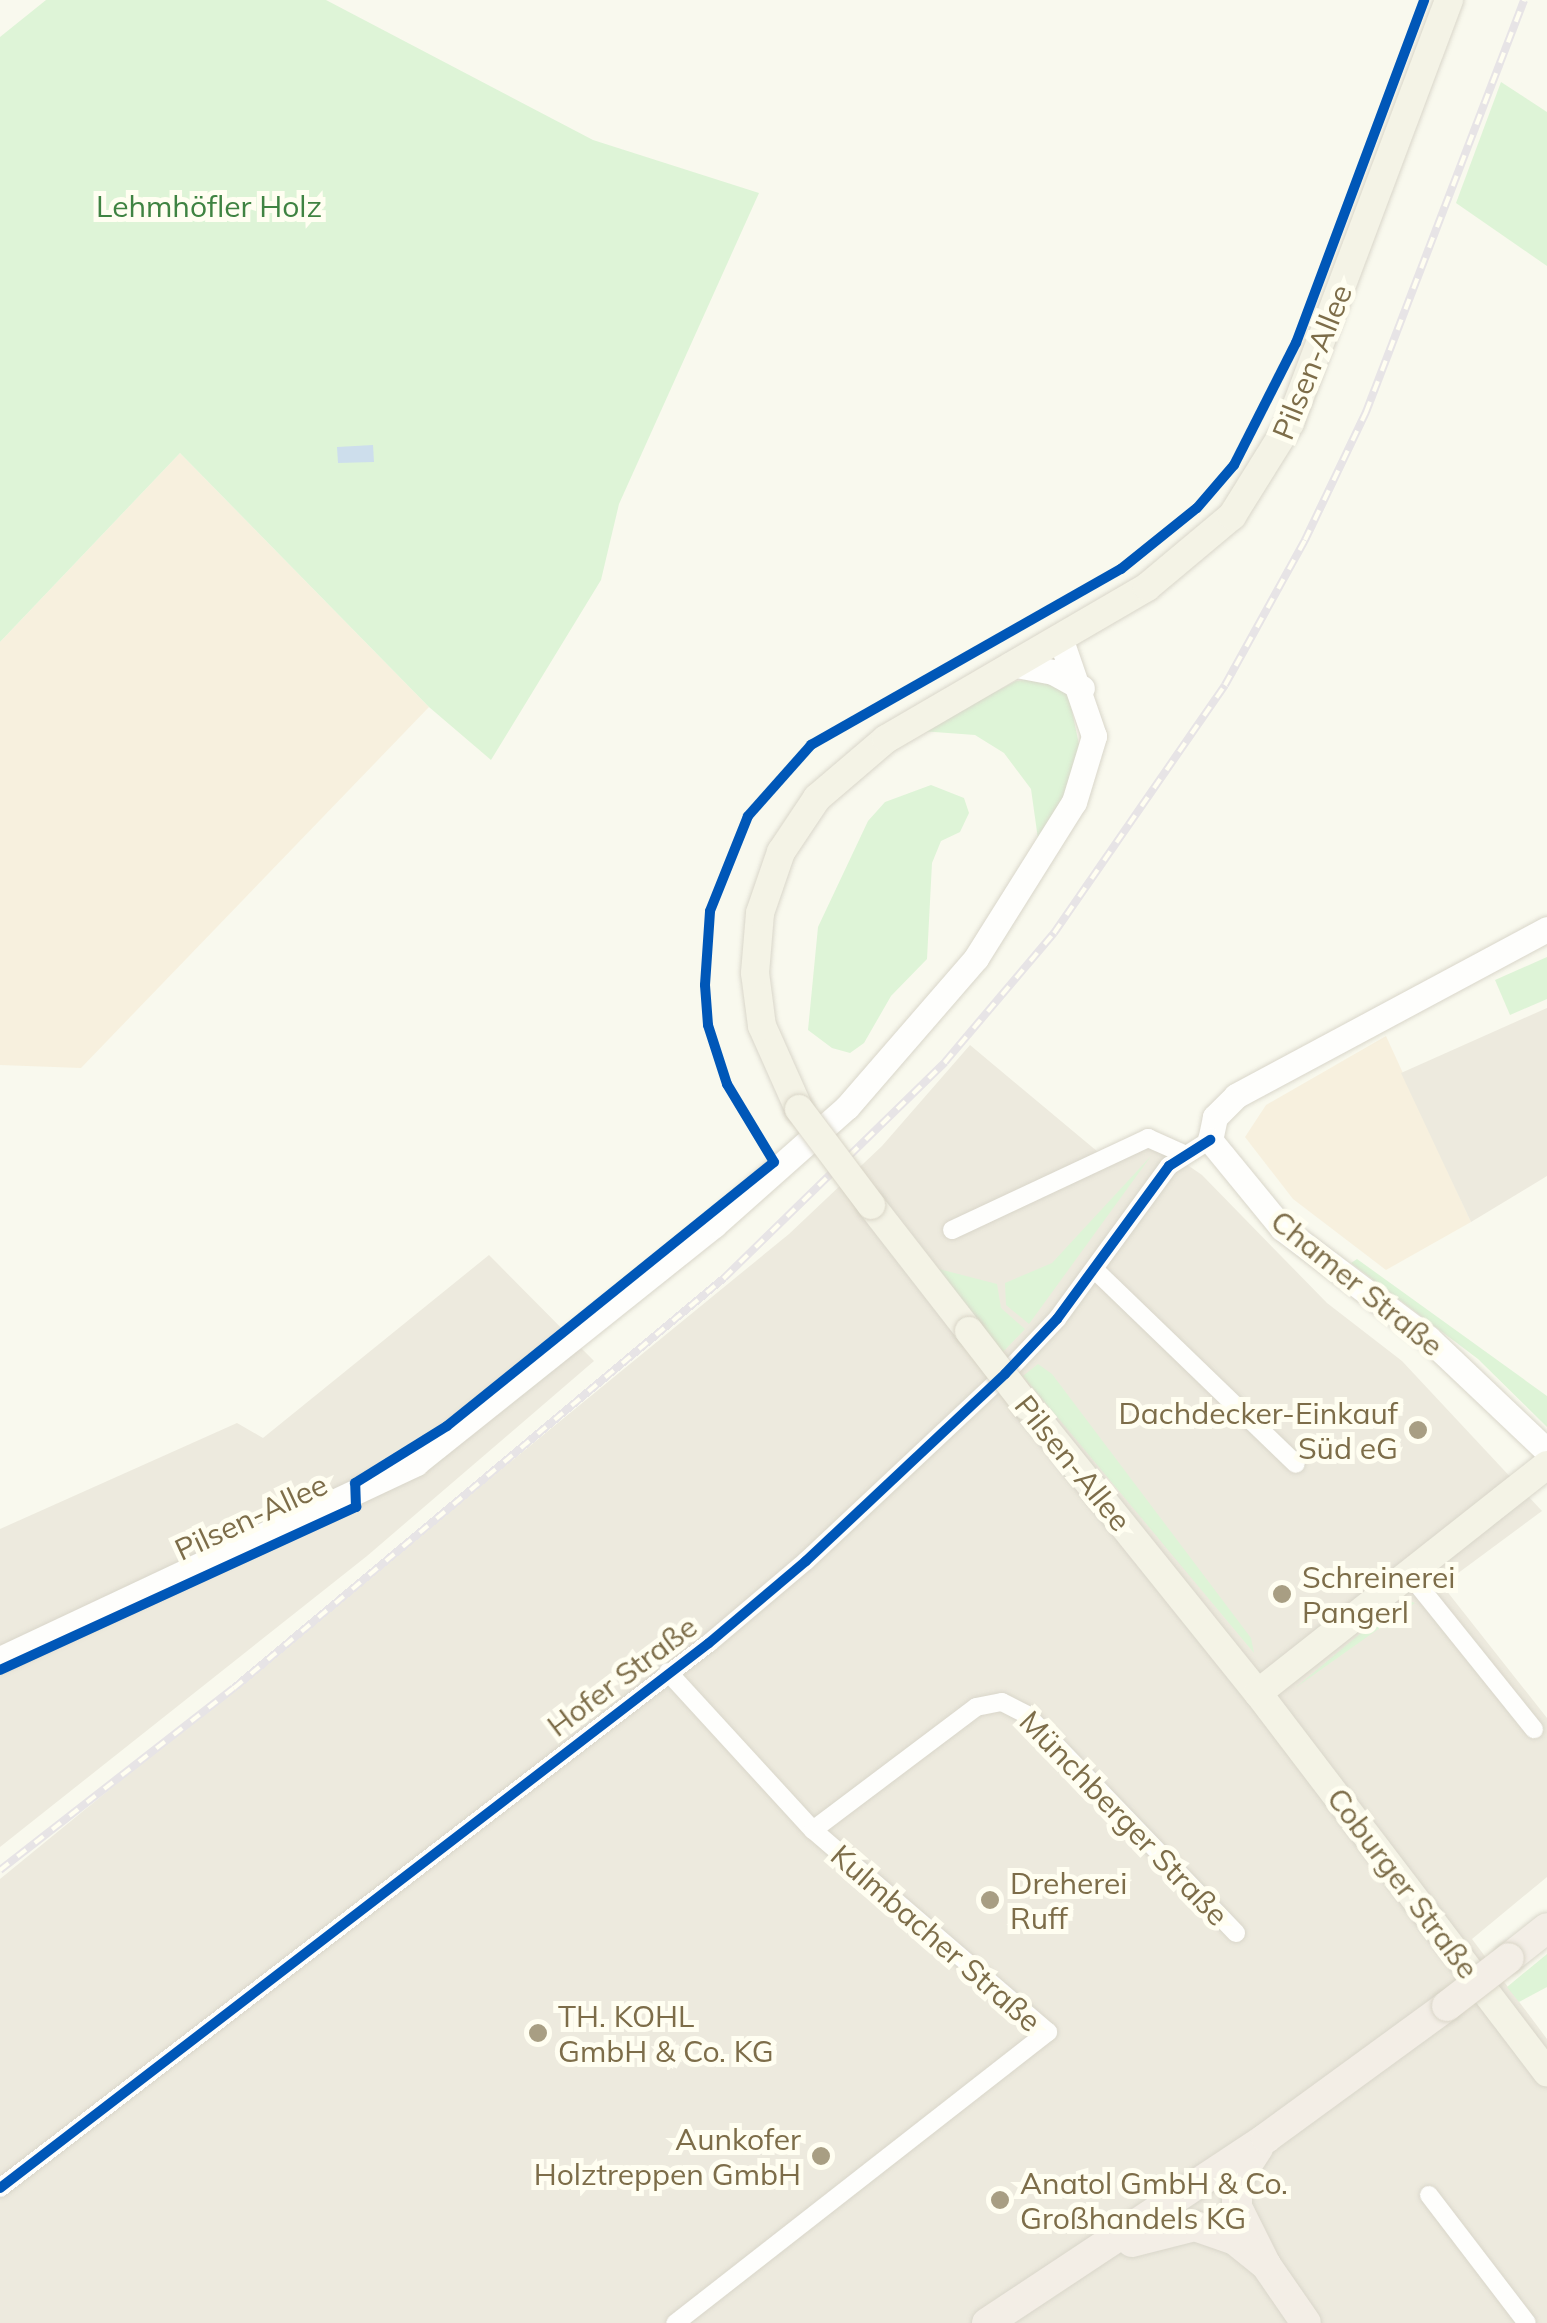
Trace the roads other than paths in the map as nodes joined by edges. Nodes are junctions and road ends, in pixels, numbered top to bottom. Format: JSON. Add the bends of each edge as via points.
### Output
{"nodes":[{"id":1,"x":1449,"y":0,"type":"edge"},
{"id":2,"x":1060,"y":637,"type":"junction"},
{"id":3,"x":1011,"y":664,"type":"junction"},
{"id":4,"x":1082,"y":688,"type":"junction"},
{"id":5,"x":1547,"y":929,"type":"edge"},
{"id":6,"x":1210,"y":1140,"type":"junction"},
{"id":7,"x":1181,"y":1152,"type":"junction"},
{"id":8,"x":952,"y":1230,"type":"dead end"},
{"id":9,"x":1095,"y":1270,"type":"junction"},
{"id":10,"x":1547,"y":1452,"type":"edge"},
{"id":11,"x":1296,"y":1464,"type":"dead end"},
{"id":12,"x":1547,"y":1466,"type":"edge"},
{"id":13,"x":1410,"y":1574,"type":"junction"},
{"id":14,"x":0,"y":1660,"type":"edge"},
{"id":15,"x":668,"y":1672,"type":"junction"},
{"id":16,"x":1258,"y":1694,"type":"junction"},
{"id":17,"x":1534,"y":1729,"type":"dead end"},
{"id":18,"x":813,"y":1830,"type":"junction"},
{"id":19,"x":1547,"y":1928,"type":"edge"},
{"id":20,"x":1236,"y":1932,"type":"dead end"},
{"id":21,"x":1547,"y":2073,"type":"edge"},
{"id":22,"x":1266,"y":2138,"type":"junction"},
{"id":23,"x":0,"y":2188,"type":"edge"},
{"id":24,"x":1429,"y":2194,"type":"dead end"},
{"id":25,"x":1266,"y":2265,"type":"junction"},
{"id":26,"x":1070,"y":2270,"type":"junction"},
{"id":27,"x":675,"y":2323,"type":"edge"},
{"id":28,"x":987,"y":2323,"type":"edge"},
{"id":29,"x":1306,"y":2323,"type":"edge"},
{"id":30,"x":1528,"y":2323,"type":"edge"}],
"edges":[{"from":1,"to":2,"type":"main road","name":"Pilsen-Allee","via":[[1274,456],[1209,541],[1147,587]]},
{"from":2,"to":3,"type":"main road","name":"Pilsen-Allee"},
{"from":2,"to":4,"type":"street","name":"Pilsen-Allee"},
{"from":3,"to":4,"type":"street","via":[[1053,672]]},
{"from":3,"to":16,"type":"main road","name":"Pilsen-Allee","bridge":true,"via":[[842,771],[781,852],[760,914],[754,972],[762,1026],[799,1109]]},
{"from":4,"to":14,"type":"street","name":"Pilsen-Allee","via":[[1094,736],[1074,802],[992,936],[879,1074],[750,1195],[454,1434],[388,1479]]},
{"from":5,"to":6,"type":"street","via":[[1236,1096],[1215,1117]]},
{"from":6,"to":7,"type":"street"},
{"from":6,"to":10,"type":"street","name":"Chamer Straße","via":[[1282,1228],[1428,1338]]},
{"from":7,"to":8,"type":"street","via":[[1148,1138]]},
{"from":7,"to":9,"type":"street","name":"Hofer Straße"},
{"from":9,"to":11,"type":"street"},
{"from":9,"to":15,"type":"street","name":"Hofer Straße","via":[[1005,1374],[866,1508]]},
{"from":12,"to":13,"type":"main road"},
{"from":13,"to":16,"type":"main road"},
{"from":13,"to":17,"type":"street"},
{"from":15,"to":18,"type":"street","name":"Kulmbacher Straße"},
{"from":15,"to":23,"type":"street","name":"Hofer Straße"},
{"from":16,"to":21,"type":"main road","name":"Coburger Straße"},
{"from":18,"to":20,"type":"street","name":"Münchberger Straße","via":[[976,1707],[1002,1702],[1027,1715]]},
{"from":18,"to":27,"type":"street","name":"Kulmbacher Straße","via":[[1048,2032]]},
{"from":19,"to":22,"type":"highway","bridge":true},
{"from":22,"to":25,"type":"highway","via":[[1244,2165],[1236,2192],[1244,2225]]},
{"from":22,"to":26,"type":"highway"},
{"from":24,"to":30,"type":"street"},
{"from":25,"to":26,"type":"highway","via":[[1235,2240],[1196,2226],[1155,2232]]},
{"from":25,"to":29,"type":"highway"},
{"from":26,"to":28,"type":"highway"}]}
